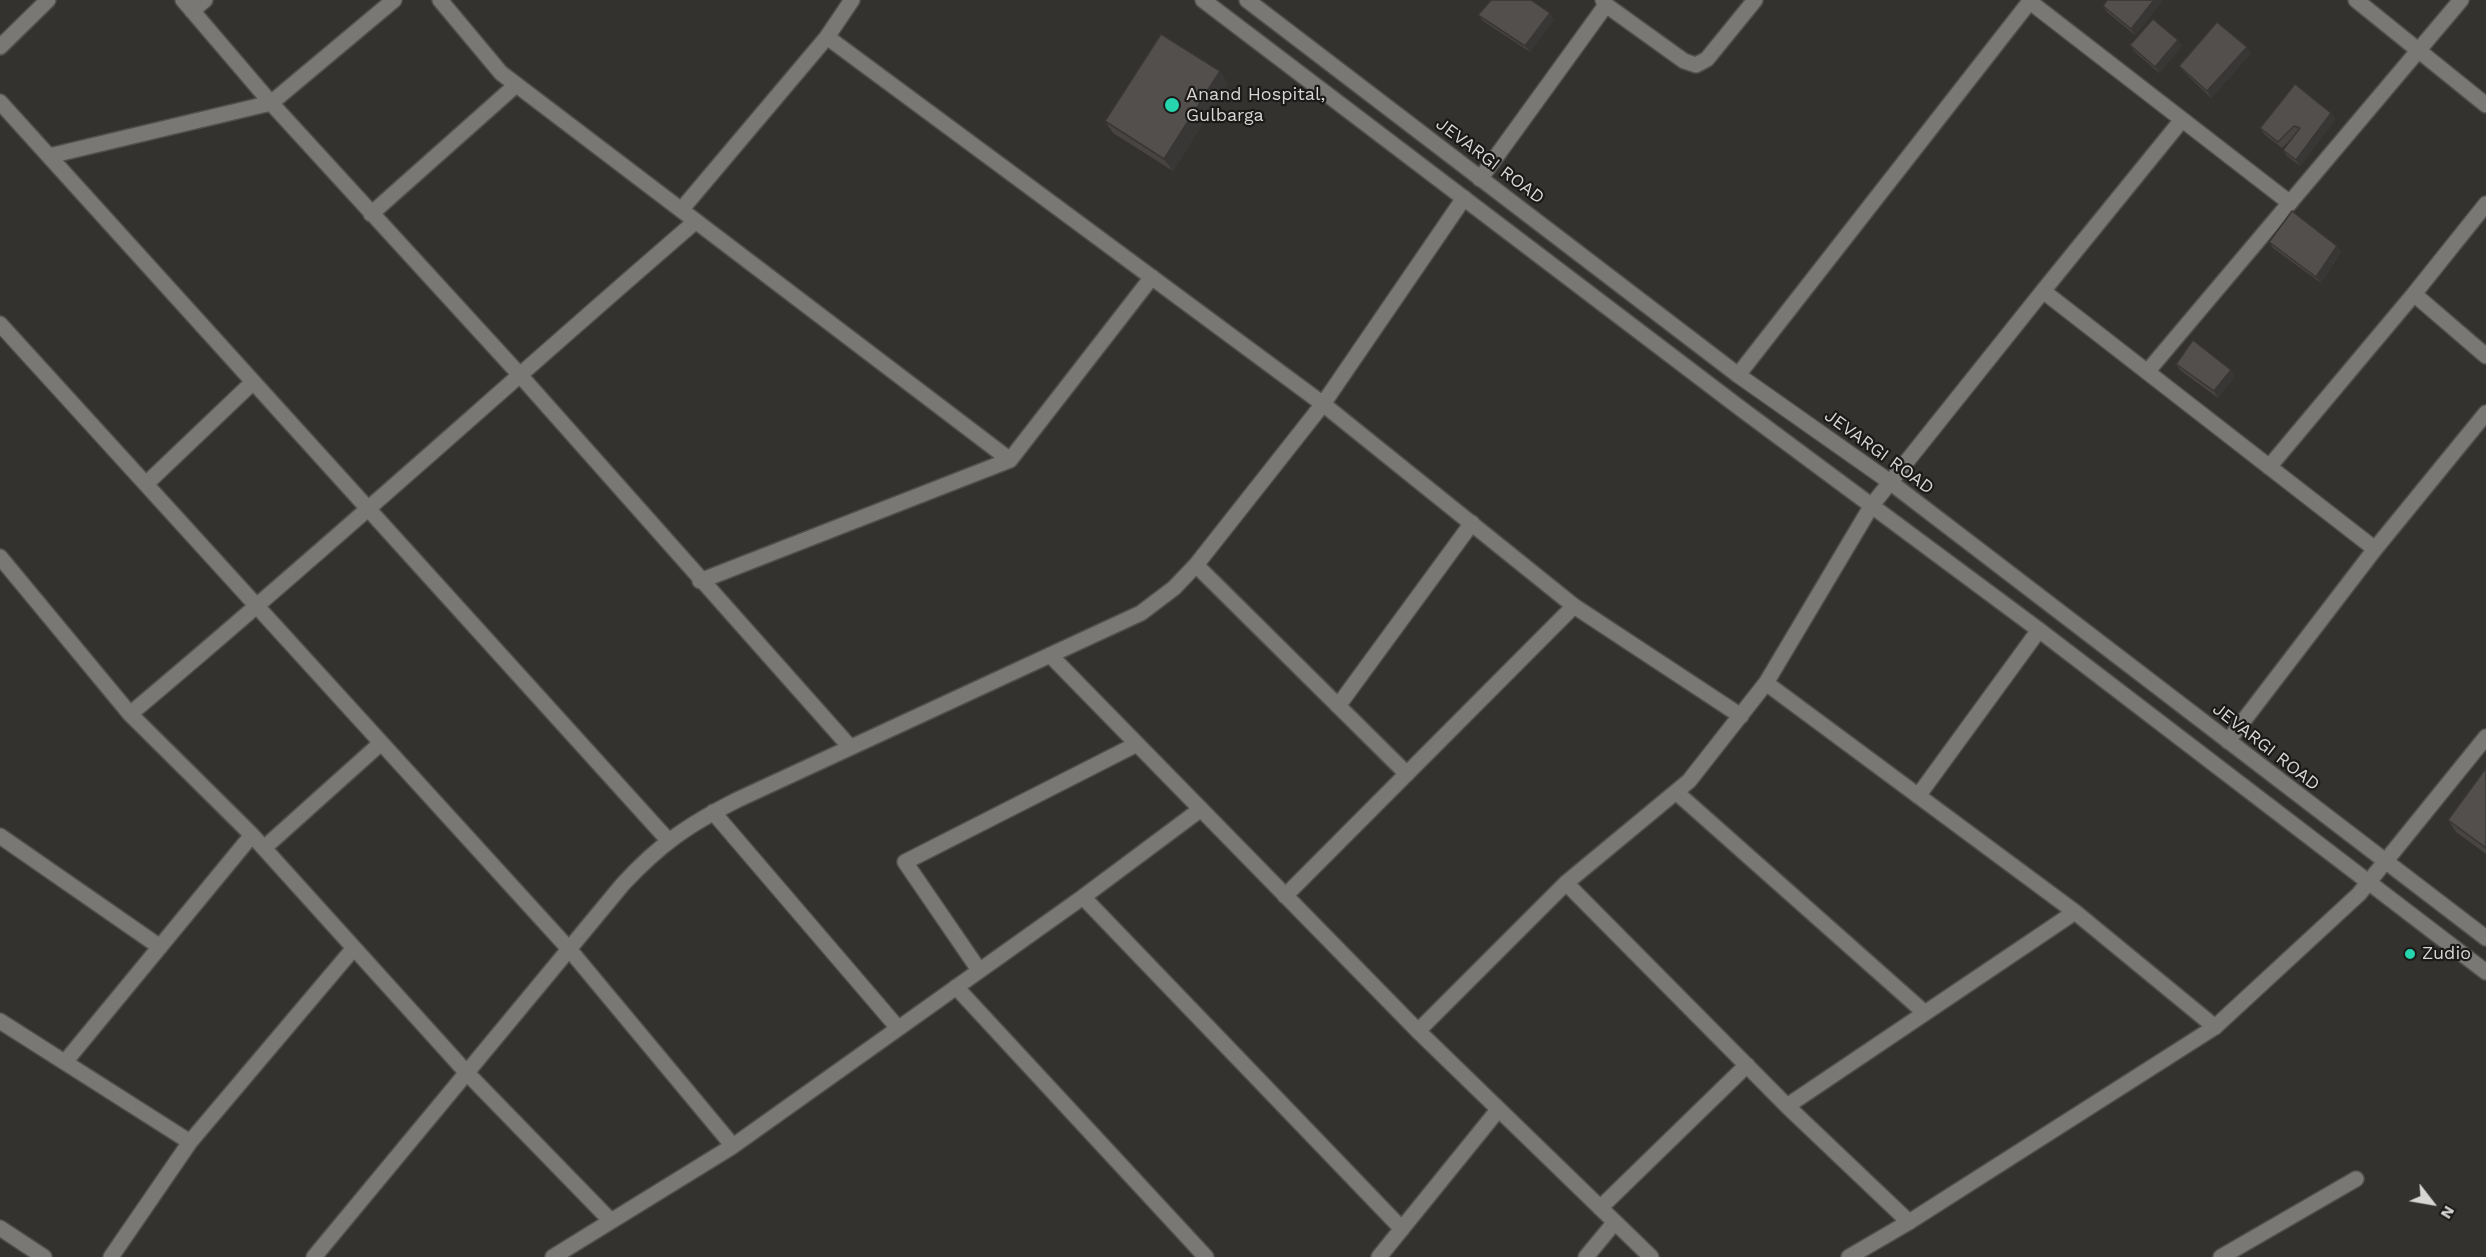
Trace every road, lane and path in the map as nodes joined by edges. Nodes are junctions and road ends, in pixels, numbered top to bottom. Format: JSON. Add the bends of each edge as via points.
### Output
{"nodes":[{"id":1,"x":205,"y":0,"type":"edge"},
{"id":2,"x":394,"y":0,"type":"edge"},
{"id":3,"x":440,"y":0,"type":"edge"},
{"id":4,"x":852,"y":0,"type":"edge"},
{"id":5,"x":1203,"y":0,"type":"edge"},
{"id":6,"x":1247,"y":0,"type":"edge"},
{"id":7,"x":1755,"y":0,"type":"edge"},
{"id":8,"x":2356,"y":0,"type":"edge"},
{"id":9,"x":2461,"y":0,"type":"edge"},
{"id":10,"x":2030,"y":1,"type":"edge"},
{"id":11,"x":1604,"y":2,"type":"edge"},
{"id":12,"x":38,"y":3,"type":"edge"},
{"id":13,"x":188,"y":5,"type":"edge"},
{"id":14,"x":826,"y":37,"type":"junction"},
{"id":15,"x":0,"y":47,"type":"edge"},
{"id":16,"x":2418,"y":51,"type":"junction"},
{"id":17,"x":516,"y":85,"type":"junction"},
{"id":18,"x":0,"y":102,"type":"edge"},
{"id":19,"x":271,"y":103,"type":"junction"},
{"id":20,"x":2486,"y":105,"type":"edge"},
{"id":21,"x":2181,"y":121,"type":"junction"},
{"id":22,"x":49,"y":156,"type":"junction"},
{"id":23,"x":1480,"y":179,"type":"junction"},
{"id":24,"x":1464,"y":198,"type":"junction"},
{"id":25,"x":2290,"y":203,"type":"junction"},
{"id":26,"x":2486,"y":204,"type":"edge"},
{"id":27,"x":681,"y":210,"type":"junction"},
{"id":28,"x":371,"y":214,"type":"junction"},
{"id":29,"x":696,"y":221,"type":"junction"},
{"id":30,"x":1152,"y":278,"type":"junction"},
{"id":31,"x":2043,"y":291,"type":"junction"},
{"id":32,"x":2414,"y":294,"type":"junction"},
{"id":33,"x":0,"y":324,"type":"edge"},
{"id":34,"x":2486,"y":356,"type":"edge"},
{"id":35,"x":2147,"y":372,"type":"junction"},
{"id":36,"x":519,"y":374,"type":"junction"},
{"id":37,"x":1738,"y":375,"type":"junction"},
{"id":38,"x":254,"y":382,"type":"junction"},
{"id":39,"x":1323,"y":404,"type":"junction"},
{"id":40,"x":2486,"y":413,"type":"edge"},
{"id":41,"x":1010,"y":460,"type":"junction"},
{"id":42,"x":2270,"y":467,"type":"junction"},
{"id":43,"x":1890,"y":482,"type":"junction"},
{"id":44,"x":146,"y":484,"type":"junction"},
{"id":45,"x":1872,"y":505,"type":"junction"},
{"id":46,"x":369,"y":510,"type":"junction"},
{"id":47,"x":1472,"y":523,"type":"junction"},
{"id":48,"x":2375,"y":549,"type":"junction"},
{"id":49,"x":0,"y":557,"type":"edge"},
{"id":50,"x":1196,"y":565,"type":"junction"},
{"id":51,"x":700,"y":581,"type":"junction"},
{"id":52,"x":1574,"y":606,"type":"junction"},
{"id":53,"x":258,"y":607,"type":"junction"},
{"id":54,"x":2039,"y":630,"type":"junction"},
{"id":55,"x":1050,"y":655,"type":"junction"},
{"id":56,"x":1766,"y":683,"type":"junction"},
{"id":57,"x":1338,"y":706,"type":"junction"},
{"id":58,"x":130,"y":714,"type":"junction"},
{"id":59,"x":1741,"y":716,"type":"junction"},
{"id":60,"x":2486,"y":737,"type":"edge"},
{"id":61,"x":2228,"y":741,"type":"junction"},
{"id":62,"x":381,"y":743,"type":"junction"},
{"id":63,"x":1137,"y":744,"type":"junction"},
{"id":64,"x":849,"y":747,"type":"junction"},
{"id":65,"x":1407,"y":774,"type":"junction"},
{"id":66,"x":1676,"y":792,"type":"junction"},
{"id":67,"x":1918,"y":796,"type":"junction"},
{"id":68,"x":1201,"y":809,"type":"junction"},
{"id":69,"x":713,"y":812,"type":"junction"},
{"id":70,"x":252,"y":835,"type":"junction"},
{"id":71,"x":0,"y":836,"type":"edge"},
{"id":72,"x":668,"y":840,"type":"junction"},
{"id":73,"x":264,"y":848,"type":"junction"},
{"id":74,"x":2385,"y":863,"type":"junction"},
{"id":75,"x":1566,"y":883,"type":"junction"},
{"id":76,"x":2367,"y":884,"type":"junction"},
{"id":77,"x":1285,"y":896,"type":"junction"},
{"id":78,"x":1083,"y":897,"type":"junction"},
{"id":79,"x":2074,"y":912,"type":"junction"},
{"id":80,"x":2486,"y":938,"type":"edge"},
{"id":81,"x":160,"y":947,"type":"junction"},
{"id":82,"x":354,"y":948,"type":"junction"},
{"id":83,"x":569,"y":949,"type":"junction"},
{"id":84,"x":979,"y":970,"type":"junction"},
{"id":85,"x":2486,"y":972,"type":"edge"},
{"id":86,"x":956,"y":987,"type":"junction"},
{"id":87,"x":1925,"y":1013,"type":"junction"},
{"id":88,"x":0,"y":1020,"type":"edge"},
{"id":89,"x":898,"y":1028,"type":"junction"},
{"id":90,"x":2215,"y":1028,"type":"junction"},
{"id":91,"x":1418,"y":1031,"type":"junction"},
{"id":92,"x":65,"y":1062,"type":"junction"},
{"id":93,"x":1747,"y":1065,"type":"junction"},
{"id":94,"x":467,"y":1073,"type":"junction"},
{"id":95,"x":1787,"y":1106,"type":"junction"},
{"id":96,"x":1498,"y":1110,"type":"junction"},
{"id":97,"x":190,"y":1142,"type":"junction"},
{"id":98,"x":733,"y":1146,"type":"junction"},
{"id":99,"x":2356,"y":1179,"type":"dead end"},
{"id":100,"x":1600,"y":1208,"type":"junction"},
{"id":101,"x":611,"y":1221,"type":"junction"},
{"id":102,"x":1615,"y":1222,"type":"junction"},
{"id":103,"x":1909,"y":1222,"type":"junction"},
{"id":104,"x":1402,"y":1229,"type":"junction"},
{"id":105,"x":1,"y":1230,"type":"edge"},
{"id":106,"x":44,"y":1257,"type":"edge"},
{"id":107,"x":111,"y":1257,"type":"edge"},
{"id":108,"x":314,"y":1257,"type":"edge"},
{"id":109,"x":553,"y":1257,"type":"edge"},
{"id":110,"x":1206,"y":1257,"type":"edge"},
{"id":111,"x":1379,"y":1257,"type":"edge"},
{"id":112,"x":1586,"y":1257,"type":"edge"},
{"id":113,"x":1651,"y":1257,"type":"edge"},
{"id":114,"x":1849,"y":1257,"type":"edge"},
{"id":115,"x":2221,"y":1257,"type":"edge"}],
"edges":[{"from":1,"to":13,"type":"street"},
{"from":2,"to":19,"type":"street"},
{"from":3,"to":17,"type":"street","via":[[501,73]]},
{"from":4,"to":14,"type":"street"},
{"from":5,"to":24,"type":"street"},
{"from":6,"to":23,"type":"street","name":"JEVARGI ROAD"},
{"from":7,"to":11,"type":"street","via":[[1707,59],[1696,65],[1684,61]]},
{"from":8,"to":16,"type":"street"},
{"from":9,"to":16,"type":"street"},
{"from":10,"to":21,"type":"street"},
{"from":10,"to":37,"type":"street"},
{"from":11,"to":23,"type":"street"},
{"from":12,"to":15,"type":"street"},
{"from":13,"to":19,"type":"street"},
{"from":14,"to":27,"type":"street"},
{"from":14,"to":30,"type":"street"},
{"from":16,"to":20,"type":"street"},
{"from":16,"to":25,"type":"street"},
{"from":17,"to":27,"type":"street"},
{"from":17,"to":28,"type":"street"},
{"from":18,"to":22,"type":"street"},
{"from":19,"to":22,"type":"street"},
{"from":19,"to":28,"type":"street"},
{"from":21,"to":25,"type":"street"},
{"from":21,"to":31,"type":"street"},
{"from":22,"to":38,"type":"street"},
{"from":23,"to":37,"type":"street","name":"JEVARGI ROAD"},
{"from":24,"to":39,"type":"street"},
{"from":24,"to":45,"type":"street"},
{"from":25,"to":35,"type":"street"},
{"from":26,"to":32,"type":"street"},
{"from":27,"to":29,"type":"street"},
{"from":28,"to":36,"type":"street"},
{"from":29,"to":36,"type":"street"},
{"from":29,"to":41,"type":"street"},
{"from":30,"to":39,"type":"street"},
{"from":30,"to":41,"type":"street"},
{"from":31,"to":35,"type":"street"},
{"from":31,"to":43,"type":"street"},
{"from":32,"to":34,"type":"street"},
{"from":32,"to":42,"type":"street"},
{"from":33,"to":44,"type":"street"},
{"from":35,"to":42,"type":"street"},
{"from":36,"to":46,"type":"street"},
{"from":36,"to":51,"type":"street"},
{"from":37,"to":43,"type":"street","name":"JEVARGI ROAD"},
{"from":38,"to":44,"type":"street"},
{"from":38,"to":46,"type":"street"},
{"from":39,"to":47,"type":"street"},
{"from":39,"to":50,"type":"street"},
{"from":40,"to":48,"type":"street"},
{"from":41,"to":51,"type":"street"},
{"from":42,"to":48,"type":"street"},
{"from":43,"to":45,"type":"street"},
{"from":43,"to":61,"type":"street","name":"JEVARGI ROAD"},
{"from":44,"to":53,"type":"street"},
{"from":45,"to":54,"type":"street"},
{"from":45,"to":56,"type":"street"},
{"from":46,"to":53,"type":"street"},
{"from":46,"to":72,"type":"street"},
{"from":47,"to":52,"type":"street"},
{"from":47,"to":57,"type":"street"},
{"from":48,"to":61,"type":"street"},
{"from":49,"to":58,"type":"street"},
{"from":50,"to":55,"type":"street","via":[[1141,613]]},
{"from":50,"to":57,"type":"street"},
{"from":51,"to":64,"type":"street"},
{"from":52,"to":59,"type":"street"},
{"from":52,"to":65,"type":"street"},
{"from":53,"to":58,"type":"street"},
{"from":53,"to":62,"type":"street"},
{"from":54,"to":67,"type":"street"},
{"from":54,"to":76,"type":"street"},
{"from":55,"to":63,"type":"street"},
{"from":55,"to":64,"type":"street"},
{"from":56,"to":59,"type":"street"},
{"from":56,"to":67,"type":"street"},
{"from":57,"to":65,"type":"street"},
{"from":58,"to":70,"type":"street"},
{"from":59,"to":66,"type":"street"},
{"from":60,"to":74,"type":"street"},
{"from":61,"to":74,"type":"street","name":"JEVARGI ROAD"},
{"from":62,"to":73,"type":"street"},
{"from":62,"to":83,"type":"street"},
{"from":63,"to":68,"type":"street"},
{"from":63,"to":84,"type":"street","via":[[905,862]]},
{"from":64,"to":69,"type":"street"},
{"from":65,"to":77,"type":"street"},
{"from":66,"to":75,"type":"street"},
{"from":66,"to":87,"type":"street"},
{"from":67,"to":79,"type":"street"},
{"from":68,"to":77,"type":"street"},
{"from":68,"to":78,"type":"street"},
{"from":69,"to":72,"type":"street"},
{"from":69,"to":89,"type":"street"},
{"from":70,"to":73,"type":"street"},
{"from":70,"to":81,"type":"street"},
{"from":71,"to":81,"type":"street"},
{"from":72,"to":83,"type":"street","via":[[652,852]]},
{"from":73,"to":82,"type":"street"},
{"from":74,"to":76,"type":"street"},
{"from":74,"to":80,"type":"street","name":"JEVARGI ROAD"},
{"from":75,"to":91,"type":"street"},
{"from":75,"to":93,"type":"street"},
{"from":76,"to":85,"type":"street"},
{"from":76,"to":90,"type":"street"},
{"from":77,"to":91,"type":"street"},
{"from":78,"to":84,"type":"street"},
{"from":78,"to":104,"type":"street"},
{"from":79,"to":87,"type":"street"},
{"from":79,"to":90,"type":"street"},
{"from":81,"to":92,"type":"street"},
{"from":82,"to":94,"type":"street"},
{"from":82,"to":97,"type":"street"},
{"from":83,"to":94,"type":"street"},
{"from":83,"to":98,"type":"street"},
{"from":84,"to":86,"type":"street"},
{"from":86,"to":89,"type":"street"},
{"from":86,"to":110,"type":"street"},
{"from":87,"to":95,"type":"street"},
{"from":88,"to":92,"type":"street"},
{"from":89,"to":98,"type":"street"},
{"from":90,"to":103,"type":"street"},
{"from":91,"to":96,"type":"street"},
{"from":92,"to":97,"type":"street"},
{"from":93,"to":95,"type":"street"},
{"from":93,"to":100,"type":"street"},
{"from":94,"to":101,"type":"street"},
{"from":94,"to":108,"type":"street"},
{"from":95,"to":103,"type":"street"},
{"from":96,"to":100,"type":"street"},
{"from":96,"to":104,"type":"street"},
{"from":97,"to":107,"type":"street"},
{"from":98,"to":101,"type":"street"},
{"from":99,"to":115,"type":"street"},
{"from":100,"to":102,"type":"street"},
{"from":101,"to":109,"type":"street"},
{"from":102,"to":112,"type":"street"},
{"from":102,"to":113,"type":"street"},
{"from":103,"to":114,"type":"street"},
{"from":104,"to":111,"type":"street"},
{"from":105,"to":106,"type":"street"}]}
